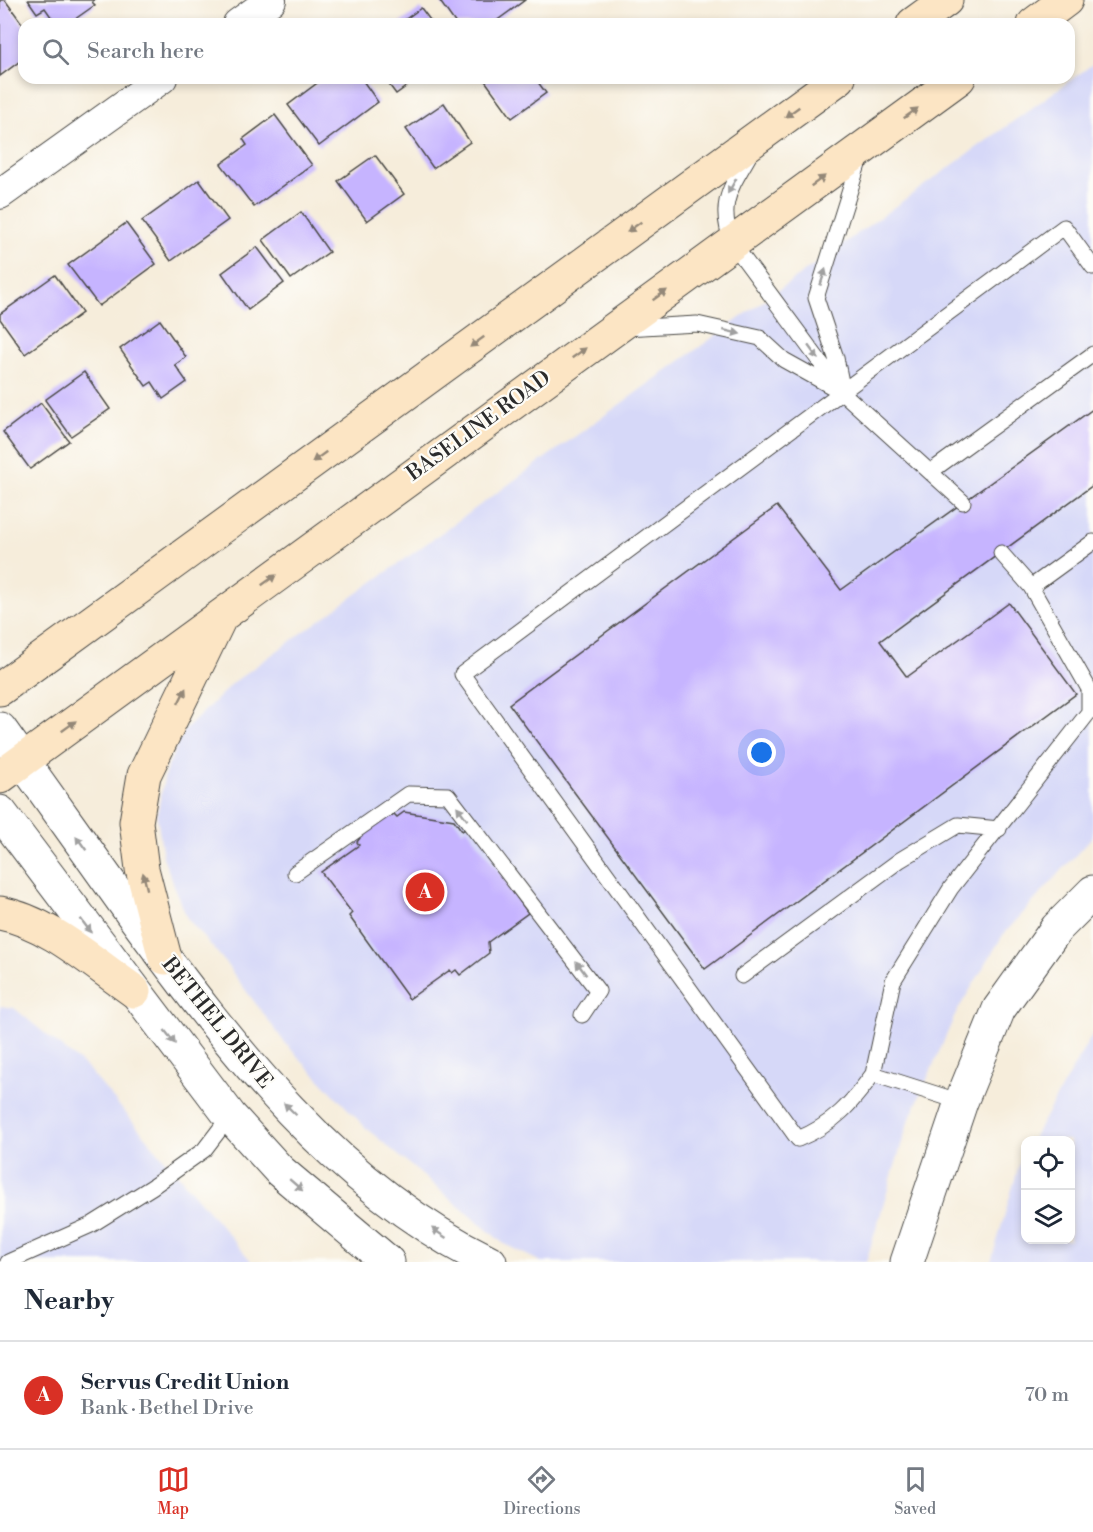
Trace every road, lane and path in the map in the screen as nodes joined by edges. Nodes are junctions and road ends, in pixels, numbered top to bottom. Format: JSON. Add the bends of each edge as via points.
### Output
{"nodes":[{"id":1,"x":271,"y":0,"type":"edge"},
{"id":2,"x":946,"y":0,"type":"edge"},
{"id":3,"x":1066,"y":0,"type":"edge"},
{"id":4,"x":246,"y":18,"type":"edge"},
{"id":5,"x":921,"y":18,"type":"edge"},
{"id":6,"x":1042,"y":18,"type":"edge"},
{"id":7,"x":154,"y":84,"type":"edge"},
{"id":8,"x":831,"y":84,"type":"edge"},
{"id":9,"x":951,"y":84,"type":"edge"},
{"id":10,"x":761,"y":135,"type":"junction"},
{"id":11,"x":864,"y":147,"type":"junction"},
{"id":12,"x":0,"y":194,"type":"edge"},
{"id":13,"x":733,"y":244,"type":"junction"},
{"id":14,"x":1093,"y":267,"type":"edge"},
{"id":15,"x":612,"y":329,"type":"junction"},
{"id":16,"x":1093,"y":354,"type":"edge"},
{"id":17,"x":843,"y":393,"type":"junction"},
{"id":18,"x":930,"y":472,"type":"junction"},
{"id":19,"x":963,"y":502,"type":"dead end"},
{"id":20,"x":1093,"y":542,"type":"edge"},
{"id":21,"x":1001,"y":553,"type":"dead end"},
{"id":22,"x":1031,"y":587,"type":"junction"},
{"id":23,"x":222,"y":615,"type":"junction"},
{"id":24,"x":1091,"y":688,"type":"edge"},
{"id":25,"x":0,"y":689,"type":"edge"},
{"id":26,"x":0,"y":729,"type":"edge"},
{"id":27,"x":11,"y":768,"type":"edge"},
{"id":28,"x":0,"y":812,"type":"edge"},
{"id":29,"x":999,"y":829,"type":"junction"},
{"id":30,"x":295,"y":873,"type":"dead end"},
{"id":31,"x":1089,"y":906,"type":"edge"},
{"id":32,"x":0,"y":913,"type":"edge"},
{"id":33,"x":165,"y":958,"type":"junction"},
{"id":34,"x":742,"y":976,"type":"dead end"},
{"id":35,"x":134,"y":991,"type":"junction"},
{"id":36,"x":582,"y":1015,"type":"dead end"},
{"id":37,"x":873,"y":1074,"type":"junction"},
{"id":38,"x":961,"y":1102,"type":"junction"},
{"id":39,"x":231,"y":1116,"type":"junction"},
{"id":40,"x":8,"y":1262,"type":"edge"},
{"id":41,"x":387,"y":1262,"type":"edge"},
{"id":42,"x":489,"y":1262,"type":"edge"},
{"id":43,"x":907,"y":1262,"type":"edge"}],
"edges":[{"from":1,"to":4,"type":"street"},
{"from":2,"to":5,"type":"main road"},
{"from":3,"to":6,"type":"main road"},
{"from":7,"to":12,"type":"street"},
{"from":8,"to":10,"type":"main road","one_way":true},
{"from":11,"to":9,"type":"main road","name":"BASELINE ROAD","one_way":true},
{"from":10,"to":13,"type":"lane","one_way":true,"via":[[726,197],[727,230]]},
{"from":10,"to":25,"type":"main road","one_way":true},
{"from":13,"to":11,"type":"main road","name":"BASELINE ROAD","one_way":true},
{"from":17,"to":11,"type":"lane","one_way":true,"via":[[816,298]]},
{"from":15,"to":13,"type":"main road","name":"BASELINE ROAD","one_way":true},
{"from":13,"to":17,"type":"lane","one_way":true},
{"from":14,"to":17,"type":"lane","via":[[1064,227]]},
{"from":15,"to":17,"type":"lane","one_way":true,"via":[[697,324],[760,338],[784,360]]},
{"from":23,"to":15,"type":"main road","name":"BASELINE ROAD","one_way":true},
{"from":16,"to":18,"type":"lane"},
{"from":17,"to":18,"type":"lane"},
{"from":17,"to":37,"type":"lane","via":[[462,674],[798,1139],[817,1131],[847,1109]]},
{"from":18,"to":19,"type":"lane"},
{"from":20,"to":22,"type":"lane"},
{"from":21,"to":22,"type":"lane"},
{"from":22,"to":24,"type":"lane"},
{"from":27,"to":23,"type":"main road","name":"BASELINE ROAD","one_way":true},
{"from":33,"to":23,"type":"main road","one_way":true,"via":[[142,869],[136,822],[144,775]]},
{"from":24,"to":29,"type":"lane","via":[[1089,712]]},
{"from":26,"to":27,"type":"street","name":"BETHEL DRIVE"},
{"from":33,"to":27,"type":"street","name":"BETHEL DRIVE","one_way":true},
{"from":28,"to":35,"type":"street","name":"BETHEL DRIVE","one_way":true},
{"from":29,"to":34,"type":"lane","via":[[958,825],[900,860]]},
{"from":29,"to":37,"type":"lane","via":[[951,888],[893,981]]},
{"from":36,"to":30,"type":"lane","one_way":true,"via":[[598,991],[448,795],[408,794]]},
{"from":31,"to":38,"type":"street","via":[[1056,928],[999,1009]]},
{"from":32,"to":35,"type":"main road","via":[[18,916],[53,935]]},
{"from":42,"to":33,"type":"street","name":"BETHEL DRIVE","one_way":true,"via":[[464,1250],[370,1186],[258,1078]]},
{"from":35,"to":39,"type":"street","name":"BETHEL DRIVE","one_way":true},
{"from":37,"to":38,"type":"lane"},
{"from":38,"to":43,"type":"street"},
{"from":39,"to":40,"type":"lane","via":[[204,1150],[152,1187],[91,1225]]},
{"from":39,"to":41,"type":"street","name":"BETHEL DRIVE","one_way":true,"via":[[280,1171]]}]}
